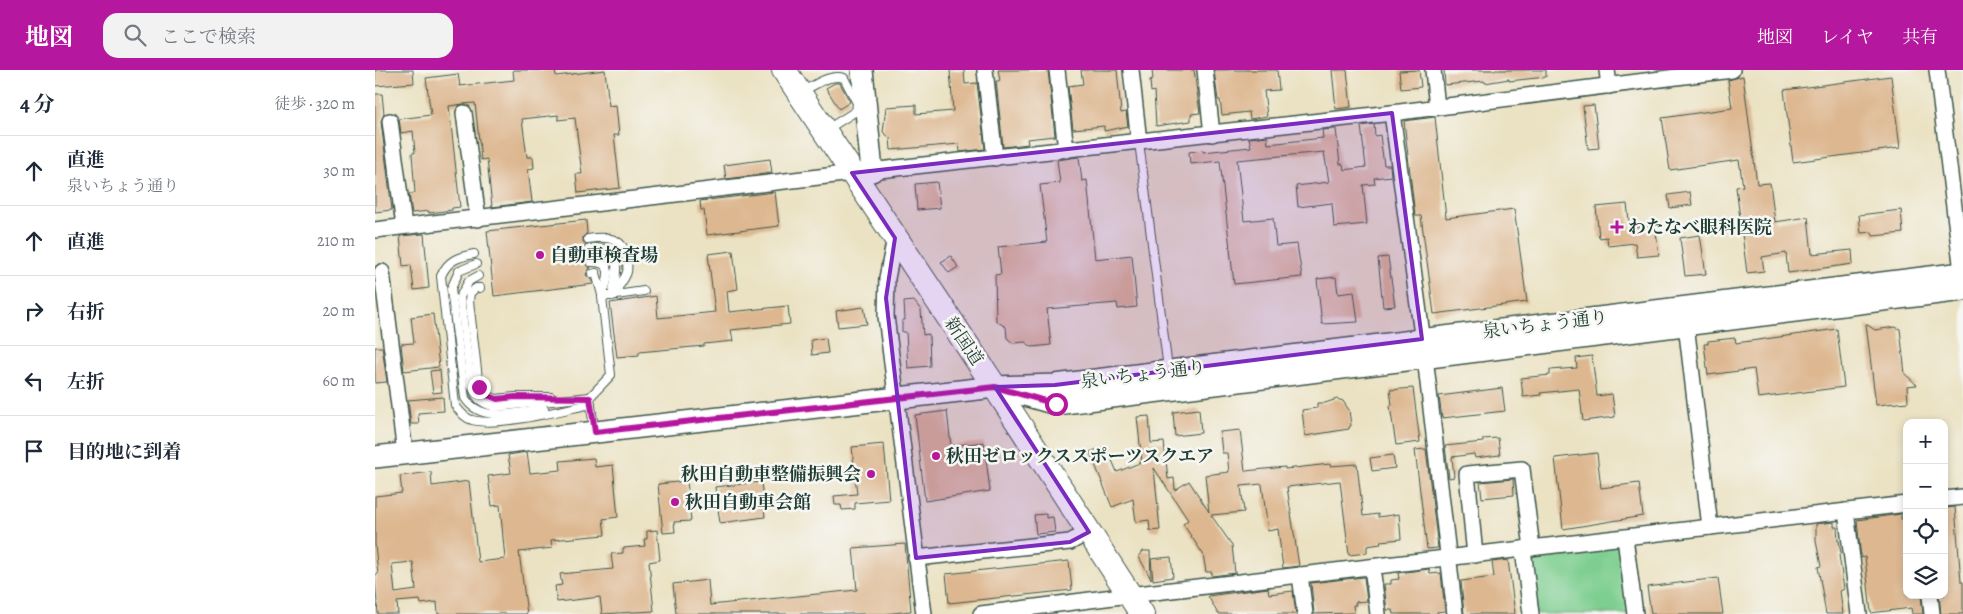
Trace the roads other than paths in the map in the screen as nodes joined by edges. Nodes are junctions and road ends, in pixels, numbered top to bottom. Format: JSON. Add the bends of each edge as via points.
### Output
{"nodes":[{"id":1,"x":784,"y":70,"type":"edge"},
{"id":2,"x":861,"y":70,"type":"edge"},
{"id":3,"x":985,"y":70,"type":"edge"},
{"id":4,"x":1057,"y":70,"type":"edge"},
{"id":5,"x":1131,"y":70,"type":"edge"},
{"id":6,"x":1205,"y":70,"type":"edge"},
{"id":7,"x":1433,"y":70,"type":"edge"},
{"id":8,"x":1607,"y":70,"type":"edge"},
{"id":9,"x":1732,"y":70,"type":"edge"},
{"id":10,"x":1937,"y":70,"type":"edge"},
{"id":11,"x":1609,"y":86,"type":"junction"},
{"id":12,"x":799,"y":93,"type":"junction"},
{"id":13,"x":1437,"y":108,"type":"junction"},
{"id":14,"x":464,"y":113,"type":"dead end"},
{"id":15,"x":1392,"y":113,"type":"junction"},
{"id":16,"x":390,"y":121,"type":"dead end"},
{"id":17,"x":824,"y":131,"type":"junction"},
{"id":18,"x":1212,"y":134,"type":"junction"},
{"id":19,"x":1139,"y":142,"type":"junction"},
{"id":20,"x":1066,"y":150,"type":"junction"},
{"id":21,"x":995,"y":158,"type":"junction"},
{"id":22,"x":862,"y":172,"type":"junction"},
{"id":23,"x":478,"y":219,"type":"junction"},
{"id":24,"x":404,"y":226,"type":"junction"},
{"id":25,"x":375,"y":230,"type":"edge"},
{"id":26,"x":895,"y":238,"type":"junction"},
{"id":27,"x":588,"y":239,"type":"dead end"},
{"id":28,"x":589,"y":249,"type":"dead end"},
{"id":29,"x":474,"y":254,"type":"dead end"},
{"id":30,"x":591,"y":262,"type":"dead end"},
{"id":31,"x":476,"y":264,"type":"dead end"},
{"id":32,"x":382,"y":272,"type":"dead end"},
{"id":33,"x":592,"y":274,"type":"dead end"},
{"id":34,"x":478,"y":276,"type":"dead end"},
{"id":35,"x":1963,"y":279,"type":"edge"},
{"id":36,"x":480,"y":288,"type":"dead end"},
{"id":37,"x":644,"y":291,"type":"dead end"},
{"id":38,"x":612,"y":296,"type":"junction"},
{"id":39,"x":602,"y":297,"type":"junction"},
{"id":40,"x":1685,"y":316,"type":"junction"},
{"id":41,"x":1423,"y":348,"type":"junction"},
{"id":42,"x":1168,"y":371,"type":"junction"},
{"id":43,"x":995,"y":387,"type":"junction"},
{"id":44,"x":895,"y":398,"type":"junction"},
{"id":45,"x":591,"y":401,"type":"junction"},
{"id":46,"x":595,"y":432,"type":"junction"},
{"id":47,"x":405,"y":453,"type":"junction"},
{"id":48,"x":375,"y":457,"type":"edge"},
{"id":49,"x":1963,"y":496,"type":"edge"},
{"id":50,"x":1948,"y":498,"type":"edge"},
{"id":51,"x":1903,"y":504,"type":"edge"},
{"id":52,"x":1846,"y":511,"type":"junction"},
{"id":53,"x":1710,"y":527,"type":"junction"},
{"id":54,"x":1089,"y":532,"type":"junction"},
{"id":55,"x":1625,"y":538,"type":"junction"},
{"id":56,"x":1527,"y":549,"type":"junction"},
{"id":57,"x":1475,"y":555,"type":"junction"},
{"id":58,"x":917,"y":558,"type":"junction"},
{"id":59,"x":1448,"y":558,"type":"junction"},
{"id":60,"x":1372,"y":567,"type":"junction"},
{"id":61,"x":1300,"y":575,"type":"junction"},
{"id":62,"x":1129,"y":595,"type":"junction"},
{"id":63,"x":1930,"y":599,"type":"edge"},
{"id":64,"x":1011,"y":612,"type":"edge"},
{"id":65,"x":924,"y":614,"type":"edge"},
{"id":66,"x":981,"y":614,"type":"edge"},
{"id":67,"x":1142,"y":614,"type":"edge"},
{"id":68,"x":1305,"y":614,"type":"edge"},
{"id":69,"x":1377,"y":614,"type":"edge"},
{"id":70,"x":1455,"y":614,"type":"edge"},
{"id":71,"x":1531,"y":614,"type":"edge"},
{"id":72,"x":1635,"y":614,"type":"edge"},
{"id":73,"x":1859,"y":614,"type":"edge"},
{"id":74,"x":1932,"y":614,"type":"edge"}],
"edges":[{"from":1,"to":12,"type":"main road","name":"新国道"},
{"from":2,"to":22,"type":"main road"},
{"from":3,"to":21,"type":"street"},
{"from":4,"to":20,"type":"street"},
{"from":5,"to":19,"type":"street"},
{"from":6,"to":18,"type":"street"},
{"from":7,"to":13,"type":"street"},
{"from":8,"to":11,"type":"street"},
{"from":9,"to":11,"type":"street"},
{"from":10,"to":35,"type":"street"},
{"from":11,"to":13,"type":"street"},
{"from":12,"to":17,"type":"main road","name":"新国道"},
{"from":12,"to":17,"type":"lane","via":[[831,77],[844,78],[857,103],[856,111]]},
{"from":13,"to":15,"type":"street"},
{"from":14,"to":23,"type":"street"},
{"from":15,"to":18,"type":"street"},
{"from":15,"to":41,"type":"street"},
{"from":16,"to":24,"type":"street"},
{"from":17,"to":22,"type":"main road","name":"新国道"},
{"from":18,"to":19,"type":"street"},
{"from":19,"to":20,"type":"street"},
{"from":19,"to":42,"type":"lane"},
{"from":20,"to":21,"type":"street"},
{"from":21,"to":22,"type":"street"},
{"from":22,"to":23,"type":"street"},
{"from":22,"to":26,"type":"main road","name":"新国道"},
{"from":23,"to":24,"type":"street"},
{"from":24,"to":25,"type":"street"},
{"from":26,"to":43,"type":"main road","name":"新国道"},
{"from":26,"to":44,"type":"street","via":[[887,278],[886,316]]},
{"from":27,"to":38,"type":"lane","via":[[603,237],[623,246],[627,272]]},
{"from":28,"to":38,"type":"lane","via":[[601,247],[613,255],[617,273]]},
{"from":29,"to":45,"type":"lane","via":[[460,256],[450,262],[441,276],[455,405],[459,412],[483,422],[516,419]]},
{"from":30,"to":39,"type":"lane","via":[[599,262],[608,270]]},
{"from":31,"to":45,"type":"lane","via":[[459,271],[451,288],[465,398],[470,407],[481,413],[493,414]]},
{"from":32,"to":47,"type":"street"},
{"from":33,"to":39,"type":"lane","via":[[598,276]]},
{"from":34,"to":45,"type":"lane","via":[[469,281],[460,297],[475,396],[484,404],[495,407]]},
{"from":35,"to":40,"type":"main road","name":"泉いちょう通り"},
{"from":36,"to":45,"type":"lane","via":[[470,293],[469,301],[479,387],[497,399]]},
{"from":37,"to":38,"type":"lane"},
{"from":38,"to":39,"type":"lane"},
{"from":39,"to":45,"type":"lane","via":[[611,375]]},
{"from":40,"to":41,"type":"main road","name":"泉いちょう通り"},
{"from":40,"to":53,"type":"street"},
{"from":41,"to":42,"type":"main road","name":"泉いちょう通り"},
{"from":41,"to":43,"type":"main road","name":"泉いちょう通り","via":[[1056,404]]},
{"from":41,"to":59,"type":"street"},
{"from":42,"to":43,"type":"main road","name":"泉いちょう通り","via":[[1055,385]]},
{"from":43,"to":44,"type":"main road"},
{"from":43,"to":54,"type":"main road","name":"新国道"},
{"from":44,"to":46,"type":"main road"},
{"from":44,"to":58,"type":"street"},
{"from":45,"to":46,"type":"lane"},
{"from":46,"to":47,"type":"main road"},
{"from":47,"to":48,"type":"main road"},
{"from":49,"to":50,"type":"street"},
{"from":51,"to":52,"type":"street"},
{"from":52,"to":53,"type":"street"},
{"from":52,"to":73,"type":"street"},
{"from":53,"to":55,"type":"street"},
{"from":54,"to":58,"type":"street","via":[[1070,542]]},
{"from":54,"to":62,"type":"main road","name":"新国道"},
{"from":55,"to":56,"type":"street"},
{"from":55,"to":72,"type":"street"},
{"from":56,"to":57,"type":"street"},
{"from":56,"to":57,"type":"street","via":[[1522,469],[1467,474]]},
{"from":56,"to":71,"type":"street"},
{"from":57,"to":59,"type":"street"},
{"from":58,"to":65,"type":"street"},
{"from":59,"to":60,"type":"street"},
{"from":59,"to":70,"type":"street"},
{"from":60,"to":61,"type":"street"},
{"from":60,"to":69,"type":"street"},
{"from":61,"to":62,"type":"street"},
{"from":61,"to":68,"type":"street"},
{"from":62,"to":64,"type":"street"},
{"from":62,"to":67,"type":"main road","name":"新国道"},
{"from":63,"to":74,"type":"street"},
{"from":64,"to":66,"type":"street"}]}
